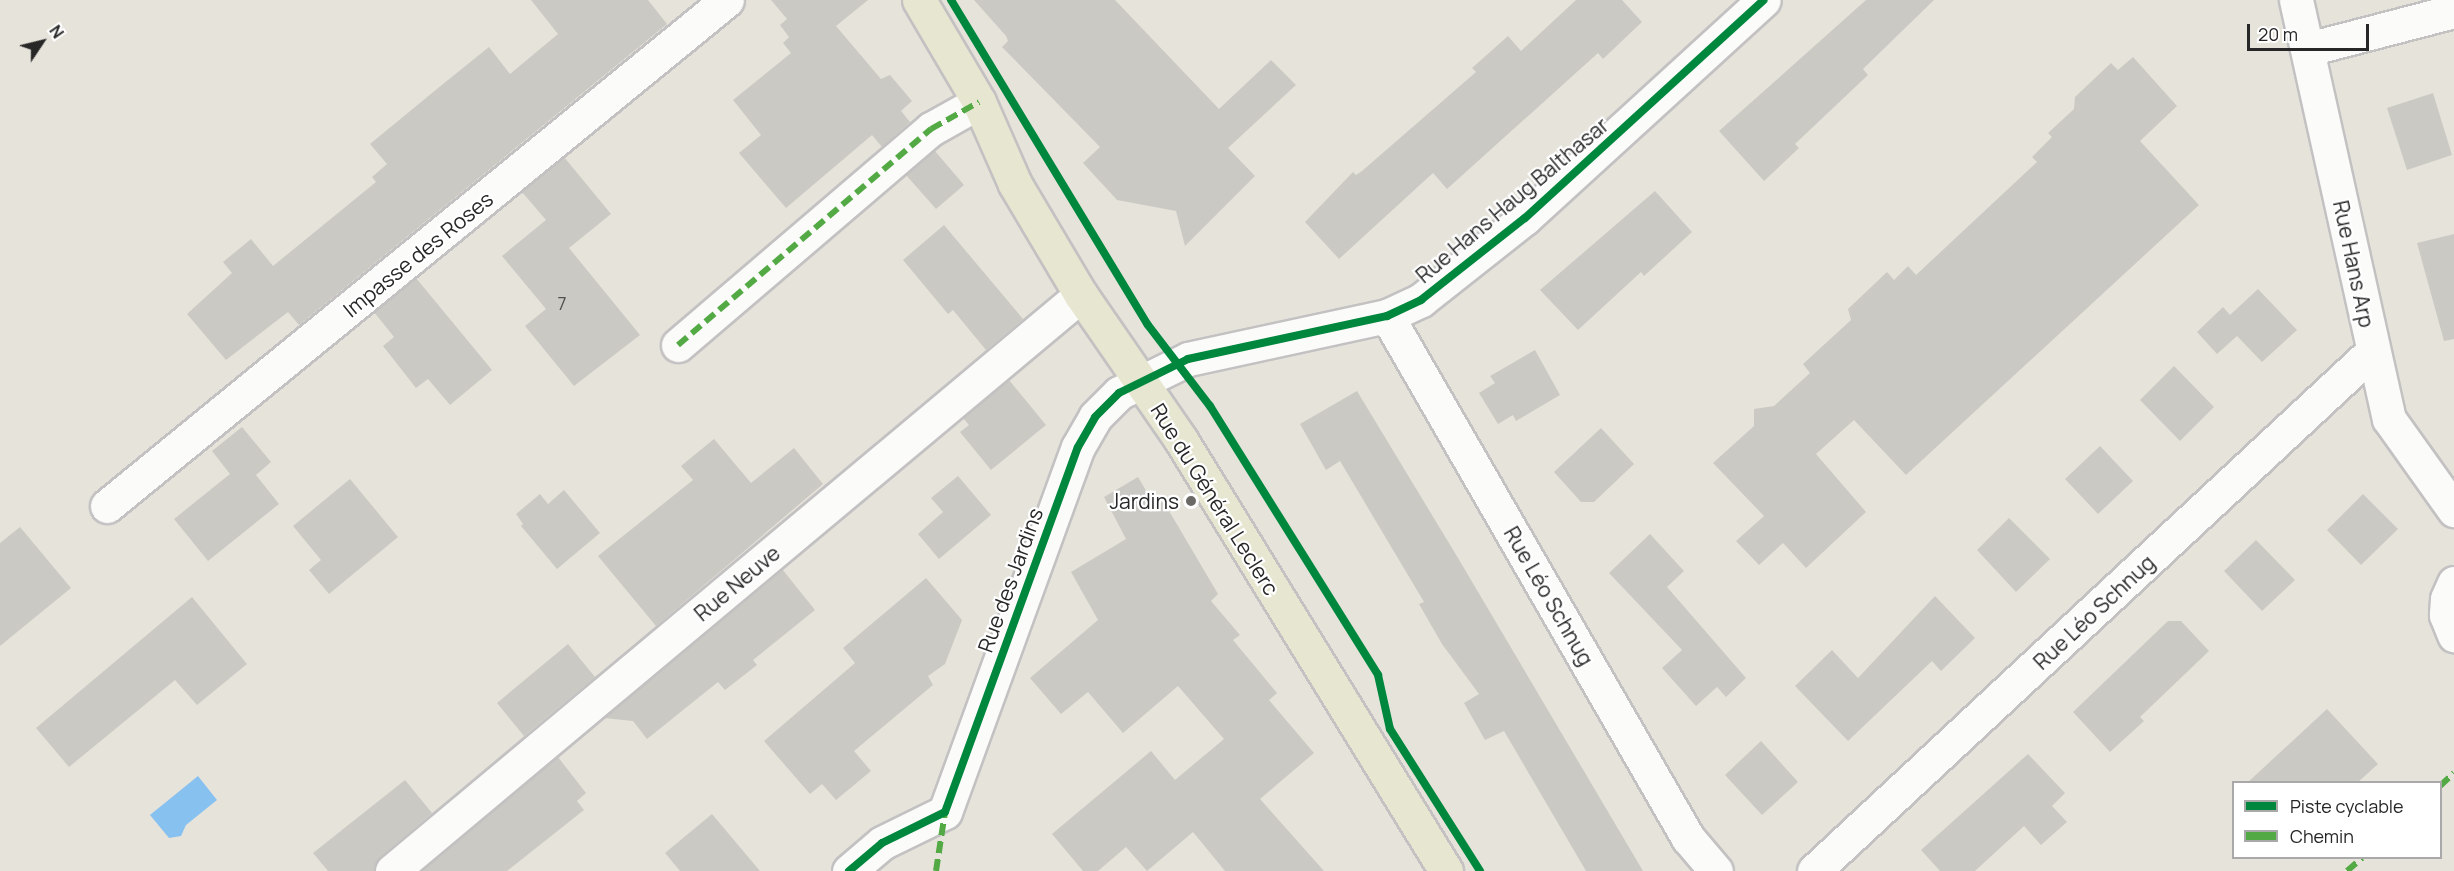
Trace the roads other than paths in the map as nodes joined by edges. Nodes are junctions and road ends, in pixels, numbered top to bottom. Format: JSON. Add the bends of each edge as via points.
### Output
{"nodes":[{"id":1,"x":728,"y":0,"type":"edge"},
{"id":2,"x":919,"y":0,"type":"edge"},
{"id":3,"x":1764,"y":0,"type":"edge"},
{"id":4,"x":2296,"y":0,"type":"edge"},
{"id":5,"x":2454,"y":11,"type":"edge"},
{"id":6,"x":2308,"y":49,"type":"junction"},
{"id":7,"x":979,"y":102,"type":"junction"},
{"id":8,"x":1081,"y":295,"type":"junction"},
{"id":9,"x":1387,"y":316,"type":"junction"},
{"id":10,"x":678,"y":345,"type":"dead end"},
{"id":11,"x":2373,"y":351,"type":"junction"},
{"id":12,"x":1139,"y":381,"type":"junction"},
{"id":13,"x":107,"y":506,"type":"dead end"},
{"id":14,"x":2454,"y":510,"type":"edge"},
{"id":15,"x":2454,"y":583,"type":"edge"},
{"id":16,"x":2454,"y":635,"type":"edge"},
{"id":17,"x":392,"y":871,"type":"edge"},
{"id":18,"x":849,"y":871,"type":"edge"},
{"id":19,"x":1446,"y":871,"type":"edge"},
{"id":20,"x":1716,"y":871,"type":"edge"},
{"id":21,"x":1814,"y":871,"type":"edge"}],
"edges":[{"from":1,"to":13,"type":"street","name":"Impasse des Roses"},
{"from":2,"to":7,"type":"main road","name":"Rue du Général Leclerc"},
{"from":3,"to":9,"type":"street","name":"Rue Hans Haug Balthasar","via":[[1483,254],[1421,300]]},
{"from":4,"to":6,"type":"street","name":"Rue Hans Arp"},
{"from":5,"to":6,"type":"street"},
{"from":6,"to":11,"type":"street","name":"Rue Hans Arp"},
{"from":7,"to":8,"type":"main road","name":"Rue du Général Leclerc","via":[[1015,184]]},
{"from":7,"to":10,"type":"street","via":[[931,129]]},
{"from":8,"to":12,"type":"main road","name":"Rue du Général Leclerc"},
{"from":8,"to":17,"type":"street","name":"Rue Neuve"},
{"from":9,"to":12,"type":"street","name":"Rue Hans Haug Balthasar","via":[[1188,359]]},
{"from":9,"to":20,"type":"street","name":"Rue Léo Schnug","via":[[1688,838]]},
{"from":11,"to":14,"type":"street","name":"Rue Hans Arp","via":[[2389,419]]},
{"from":11,"to":21,"type":"street","name":"Rue Léo Schnug"},
{"from":12,"to":18,"type":"street","name":"Rue des Jardins","via":[[1119,393],[1095,417],[1078,447],[945,812],[882,843]]},
{"from":12,"to":19,"type":"main road","name":"Rue du Général Leclerc","via":[[1180,440]]},
{"from":15,"to":16,"type":"street","via":[[2446,615]]}]}
